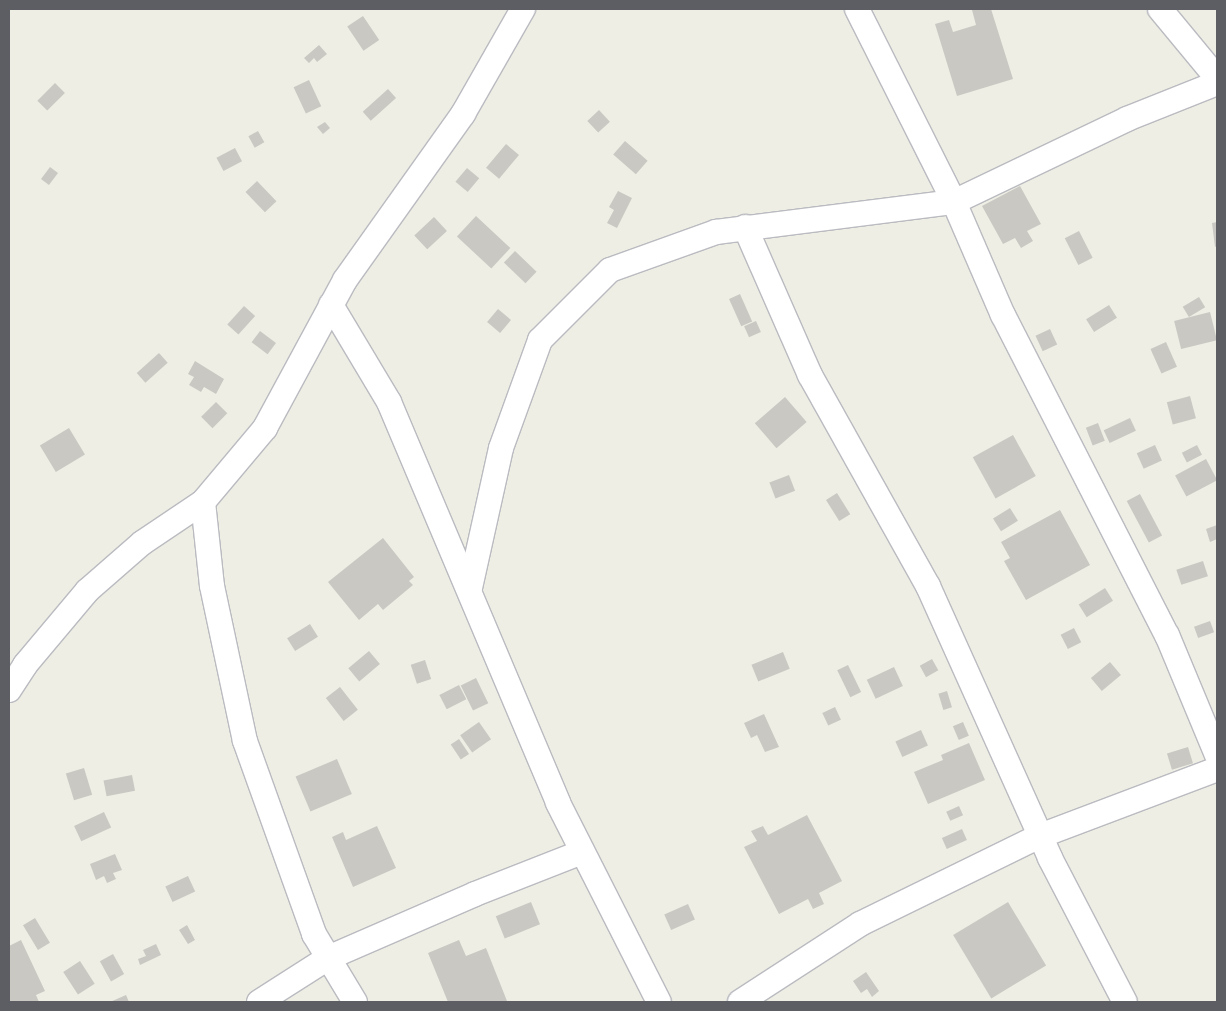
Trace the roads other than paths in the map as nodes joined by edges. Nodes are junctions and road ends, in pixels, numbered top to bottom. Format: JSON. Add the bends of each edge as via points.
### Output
{"nodes":[{"id":1,"x":523,"y":9,"type":"edge"},
{"id":2,"x":857,"y":9,"type":"edge"},
{"id":3,"x":1160,"y":9,"type":"edge"},
{"id":4,"x":1217,"y":78,"type":"edge"},
{"id":5,"x":1217,"y":83,"type":"edge"},
{"id":6,"x":954,"y":202,"type":"junction"},
{"id":7,"x":745,"y":228,"type":"junction"},
{"id":8,"x":331,"y":305,"type":"junction"},
{"id":9,"x":202,"y":502,"type":"junction"},
{"id":10,"x":470,"y":588,"type":"junction"},
{"id":11,"x":9,"y":690,"type":"edge"},
{"id":12,"x":1217,"y":755,"type":"edge"},
{"id":13,"x":1217,"y":770,"type":"edge"},
{"id":14,"x":1040,"y":836,"type":"junction"},
{"id":15,"x":582,"y":852,"type":"junction"},
{"id":16,"x":328,"y":958,"type":"junction"},
{"id":17,"x":260,"y":1002,"type":"edge"},
{"id":18,"x":355,"y":1002,"type":"edge"},
{"id":19,"x":659,"y":1002,"type":"edge"},
{"id":20,"x":740,"y":1002,"type":"edge"},
{"id":21,"x":1125,"y":1002,"type":"edge"}],
"edges":[{"from":1,"to":8,"type":"street","via":[[463,114],[345,280]]},
{"from":2,"to":6,"type":"street"},
{"from":3,"to":4,"type":"street"},
{"from":5,"to":6,"type":"street","via":[[1127,119]]},
{"from":6,"to":7,"type":"street"},
{"from":6,"to":12,"type":"street","via":[[1003,315],[1166,635]]},
{"from":7,"to":10,"type":"street","via":[[716,232],[610,270],[540,340],[501,448]]},
{"from":7,"to":14,"type":"street","via":[[810,374],[928,586]]},
{"from":8,"to":9,"type":"street","via":[[265,428]]},
{"from":8,"to":10,"type":"street","via":[[389,402]]},
{"from":9,"to":11,"type":"street","via":[[142,543],[87,591],[25,665]]},
{"from":9,"to":16,"type":"street","via":[[212,586],[245,741],[314,934]]},
{"from":10,"to":15,"type":"street","via":[[558,803]]},
{"from":13,"to":14,"type":"street"},
{"from":14,"to":20,"type":"street","via":[[860,924]]},
{"from":14,"to":21,"type":"street"},
{"from":15,"to":16,"type":"street"},
{"from":15,"to":19,"type":"street"},
{"from":16,"to":17,"type":"street"},
{"from":16,"to":18,"type":"street"}]}
